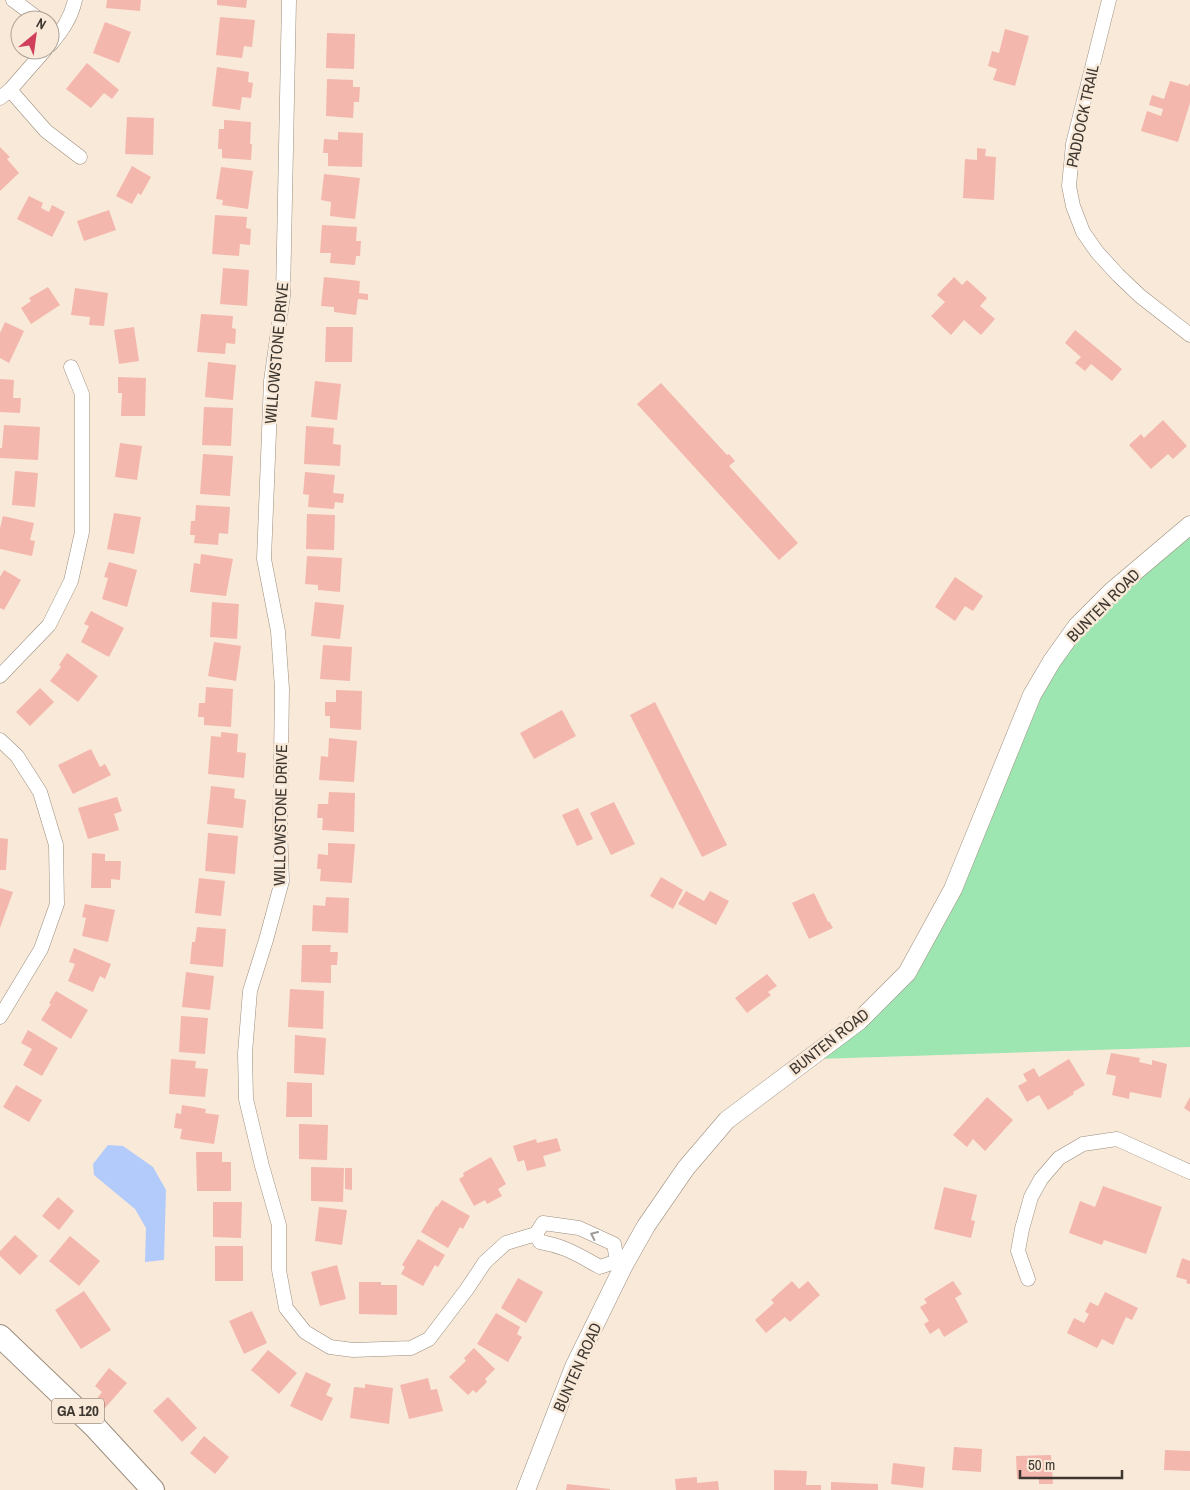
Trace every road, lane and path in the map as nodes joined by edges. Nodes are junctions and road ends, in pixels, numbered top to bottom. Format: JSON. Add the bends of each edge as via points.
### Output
{"nodes":[{"id":1,"x":13,"y":0,"type":"edge"},
{"id":2,"x":75,"y":0,"type":"edge"},
{"id":3,"x":289,"y":0,"type":"edge"},
{"id":4,"x":1109,"y":0,"type":"edge"},
{"id":5,"x":26,"y":10,"type":"edge"},
{"id":6,"x":60,"y":28,"type":"edge"},
{"id":7,"x":36,"y":60,"type":"edge"},
{"id":8,"x":5,"y":94,"type":"edge"},
{"id":9,"x":80,"y":156,"type":"dead end"},
{"id":10,"x":1190,"y":335,"type":"edge"},
{"id":11,"x":71,"y":367,"type":"dead end"},
{"id":12,"x":1190,"y":525,"type":"edge"},
{"id":13,"x":0,"y":676,"type":"edge"},
{"id":14,"x":0,"y":740,"type":"edge"},
{"id":15,"x":0,"y":1017,"type":"edge"},
{"id":16,"x":1190,"y":1172,"type":"edge"},
{"id":17,"x":568,"y":1227,"type":"junction"},
{"id":18,"x":536,"y":1234,"type":"junction"},
{"id":19,"x":562,"y":1247,"type":"junction"},
{"id":20,"x":620,"y":1263,"type":"junction"},
{"id":21,"x":1028,"y":1279,"type":"dead end"},
{"id":22,"x":0,"y":1336,"type":"edge"},
{"id":23,"x":153,"y":1490,"type":"edge"},
{"id":24,"x":526,"y":1490,"type":"edge"}],
"edges":[{"from":1,"to":5,"type":"street"},
{"from":2,"to":6,"type":"street","via":[[72,14]]},
{"from":3,"to":18,"type":"street","name":"WILLOWSTONE DRIVE","via":[[283,296],[271,381],[264,560],[278,631],[282,689],[282,881],[250,991],[246,1054],[246,1099],[279,1225],[278,1270],[286,1308],[305,1332],[330,1347],[353,1350],[411,1348],[429,1339],[485,1262],[506,1243]]},
{"from":4,"to":10,"type":"street","name":"PADDOCK TRAIL","via":[[1073,144],[1068,186],[1072,206],[1083,232],[1118,275]]},
{"from":7,"to":8,"type":"street"},
{"from":8,"to":9,"type":"street"},
{"from":11,"to":13,"type":"street","via":[[82,394],[82,532],[71,580],[49,625]]},
{"from":12,"to":20,"type":"street","name":"BUNTEN ROAD","via":[[1112,591],[1078,626],[1052,661],[1032,695],[953,889],[907,973],[859,1021],[727,1120],[686,1168]]},
{"from":14,"to":15,"type":"street","via":[[17,756],[40,792],[56,845],[56,904],[41,949]]},
{"from":16,"to":21,"type":"street","via":[[1117,1139],[1083,1144],[1059,1158],[1041,1179],[1022,1229],[1018,1251]]},
{"from":17,"to":18,"type":"street","name":"WILLOWSTONE DRIVE","via":[[543,1223]]},
{"from":17,"to":19,"type":"street"},
{"from":20,"to":17,"type":"street","name":"WILLOWSTONE DRIVE","one_way":true,"via":[[614,1244],[579,1228]]},
{"from":18,"to":19,"type":"street","via":[[540,1242]]},
{"from":19,"to":20,"type":"street","via":[[600,1267]]},
{"from":20,"to":24,"type":"street","name":"BUNTEN ROAD"},
{"from":22,"to":23,"type":"main road","number":"GA 120","via":[[95,1427]]}]}
